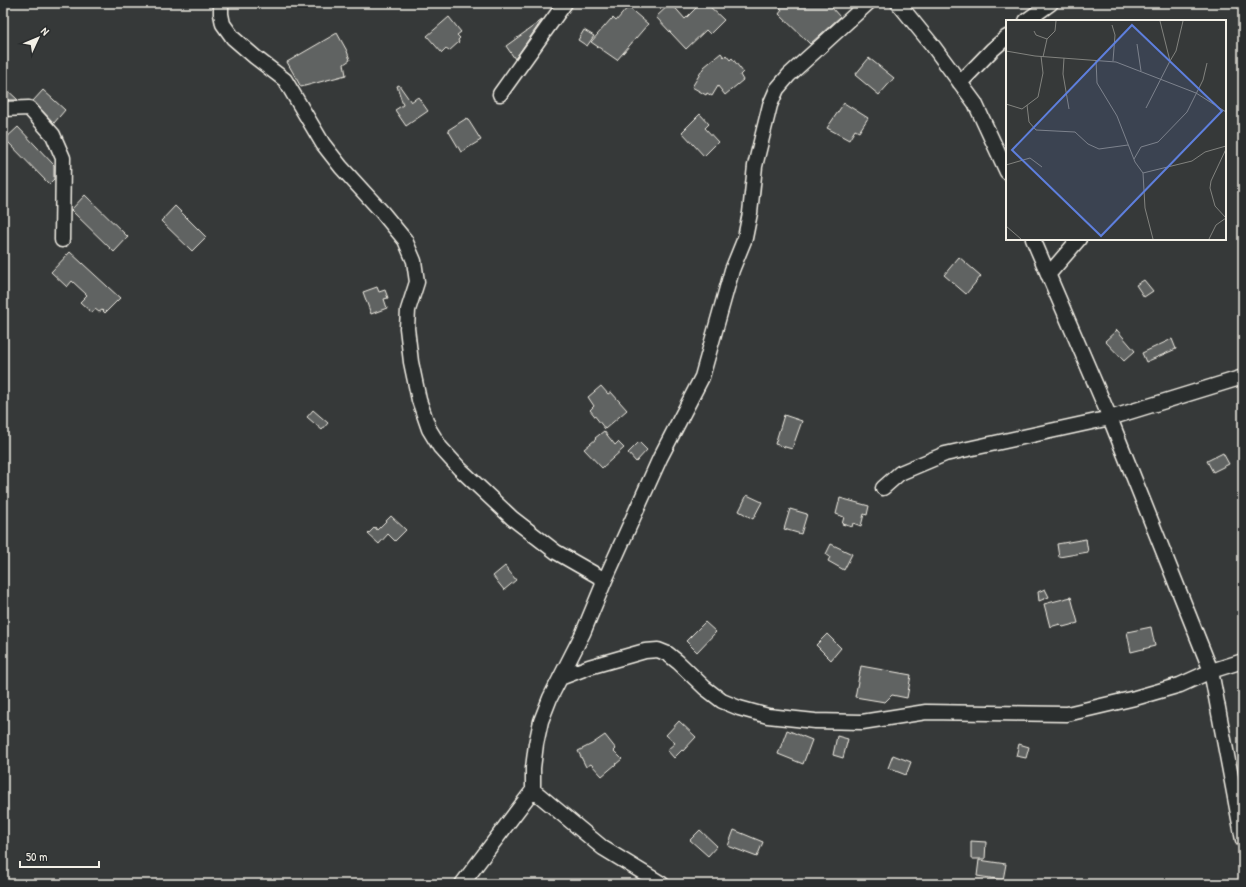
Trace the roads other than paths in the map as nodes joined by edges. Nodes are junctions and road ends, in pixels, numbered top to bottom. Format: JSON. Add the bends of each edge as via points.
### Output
{"nodes":[{"id":1,"x":221,"y":3,"type":"edge"},
{"id":2,"x":565,"y":3,"type":"edge"},
{"id":3,"x":868,"y":3,"type":"edge"},
{"id":4,"x":898,"y":3,"type":"edge"},
{"id":5,"x":1051,"y":3,"type":"edge"},
{"id":6,"x":1027,"y":20,"type":"edge"},
{"id":7,"x":1006,"y":38,"type":"edge"},
{"id":8,"x":960,"y":83,"type":"junction"},
{"id":9,"x":500,"y":94,"type":"dead end"},
{"id":10,"x":3,"y":109,"type":"edge"},
{"id":11,"x":1006,"y":170,"type":"edge"},
{"id":12,"x":62,"y":240,"type":"dead end"},
{"id":13,"x":1034,"y":240,"type":"edge"},
{"id":14,"x":1078,"y":240,"type":"edge"},
{"id":15,"x":1048,"y":275,"type":"junction"},
{"id":16,"x":1243,"y":377,"type":"edge"},
{"id":17,"x":1110,"y":418,"type":"junction"},
{"id":18,"x":883,"y":488,"type":"dead end"},
{"id":19,"x":605,"y":580,"type":"junction"},
{"id":20,"x":1243,"y":661,"type":"edge"},
{"id":21,"x":1211,"y":671,"type":"junction"},
{"id":22,"x":560,"y":678,"type":"junction"},
{"id":23,"x":533,"y":790,"type":"junction"},
{"id":24,"x":1243,"y":840,"type":"edge"},
{"id":25,"x":462,"y":884,"type":"edge"},
{"id":26,"x":662,"y":884,"type":"edge"}],
"edges":[{"from":1,"to":19,"type":"street","via":[[223,24],[233,38],[285,80],[323,144],[405,240],[414,261],[417,282],[408,310],[407,328],[411,362],[428,429],[460,469],[512,518],[556,552]]},
{"from":2,"to":9,"type":"street"},
{"from":3,"to":19,"type":"street","via":[[800,64],[777,89],[770,105],[755,166],[745,238],[732,270],[702,377],[660,458]]},
{"from":4,"to":8,"type":"street"},
{"from":5,"to":6,"type":"street"},
{"from":7,"to":8,"type":"street"},
{"from":8,"to":11,"type":"street","via":[[975,103]]},
{"from":10,"to":12,"type":"street","via":[[29,108],[53,135],[63,158]]},
{"from":13,"to":15,"type":"street"},
{"from":14,"to":15,"type":"street"},
{"from":15,"to":17,"type":"street"},
{"from":16,"to":17,"type":"street"},
{"from":17,"to":18,"type":"street","via":[[945,454],[900,473]]},
{"from":17,"to":21,"type":"street"},
{"from":19,"to":22,"type":"street","via":[[583,633]]},
{"from":20,"to":21,"type":"street"},
{"from":21,"to":22,"type":"street","via":[[1180,685],[1067,714],[926,712],[862,722],[784,718],[739,708],[722,701],[668,654],[658,650],[645,651],[589,667]]},
{"from":21,"to":24,"type":"street"},
{"from":22,"to":23,"type":"street","via":[[541,721],[533,768]]},
{"from":23,"to":25,"type":"street"},
{"from":23,"to":26,"type":"street","via":[[603,848]]}]}
